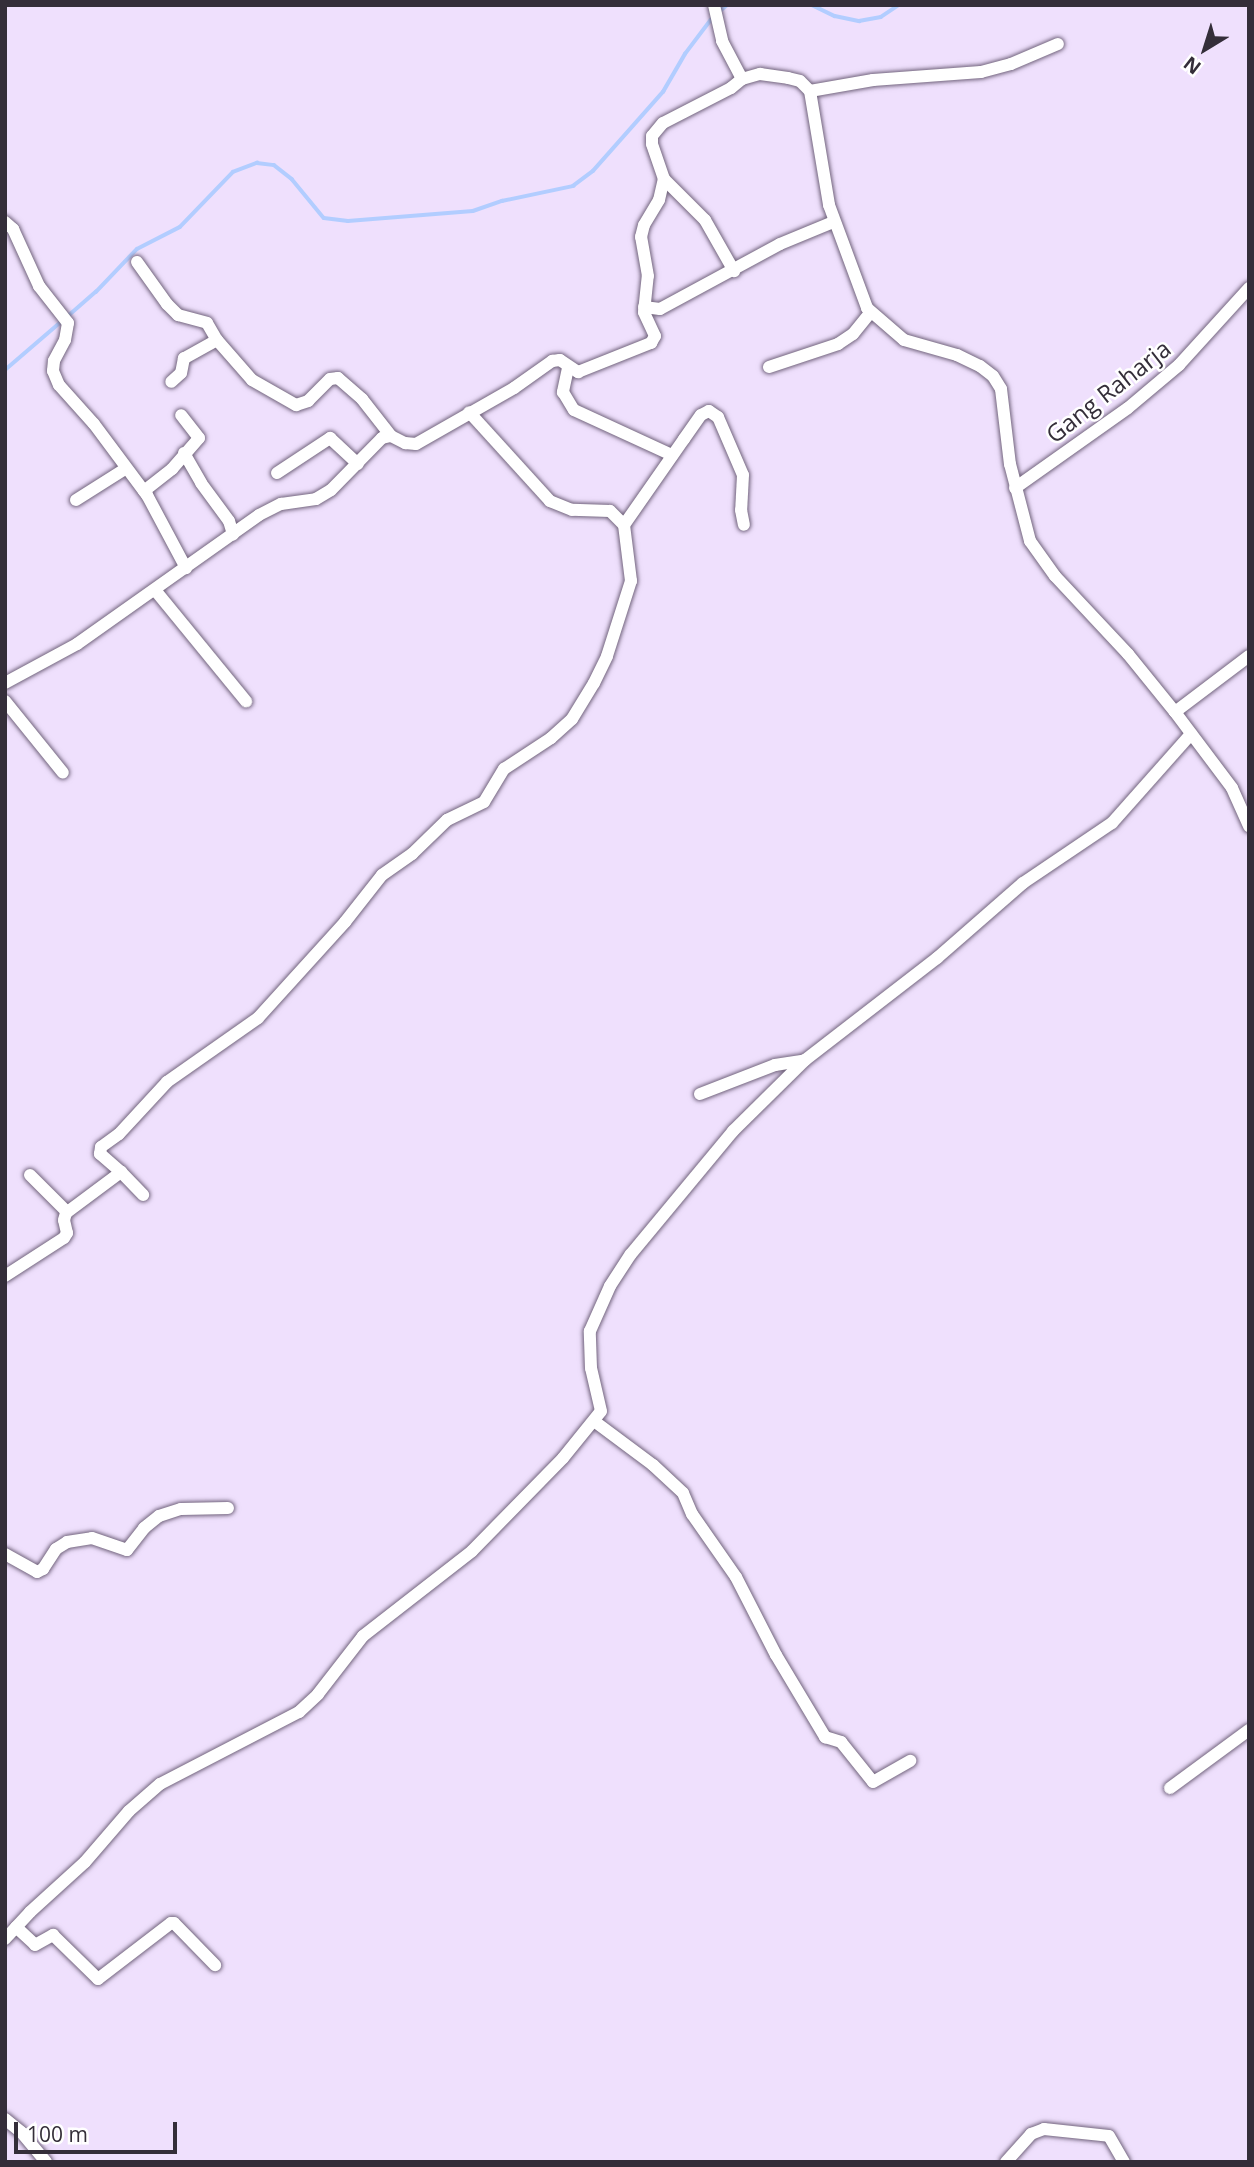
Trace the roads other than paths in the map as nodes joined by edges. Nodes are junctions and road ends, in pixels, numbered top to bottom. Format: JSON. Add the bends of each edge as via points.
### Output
{"nodes":[{"id":1,"x":715,"y":10,"type":"edge"},
{"id":2,"x":1058,"y":44,"type":"dead end"},
{"id":3,"x":742,"y":79,"type":"junction"},
{"id":4,"x":810,"y":91,"type":"junction"},
{"id":5,"x":664,"y":179,"type":"junction"},
{"id":6,"x":5,"y":222,"type":"edge"},
{"id":7,"x":833,"y":222,"type":"junction"},
{"id":8,"x":137,"y":262,"type":"dead end"},
{"id":9,"x":734,"y":271,"type":"junction"},
{"id":10,"x":1249,"y":288,"type":"edge"},
{"id":11,"x":644,"y":307,"type":"junction"},
{"id":12,"x":870,"y":313,"type":"junction"},
{"id":13,"x":218,"y":340,"type":"junction"},
{"id":14,"x":769,"y":367,"type":"dead end"},
{"id":15,"x":568,"y":368,"type":"junction"},
{"id":16,"x":171,"y":382,"type":"dead end"},
{"id":17,"x":469,"y":412,"type":"junction"},
{"id":18,"x":181,"y":415,"type":"dead end"},
{"id":19,"x":391,"y":436,"type":"junction"},
{"id":20,"x":184,"y":453,"type":"junction"},
{"id":21,"x":672,"y":454,"type":"junction"},
{"id":22,"x":358,"y":464,"type":"junction"},
{"id":23,"x":125,"y":468,"type":"junction"},
{"id":24,"x":277,"y":473,"type":"dead end"},
{"id":25,"x":1015,"y":488,"type":"junction"},
{"id":26,"x":144,"y":491,"type":"junction"},
{"id":27,"x":76,"y":500,"type":"dead end"},
{"id":28,"x":624,"y":525,"type":"junction"},
{"id":29,"x":744,"y":525,"type":"dead end"},
{"id":30,"x":233,"y":534,"type":"junction"},
{"id":31,"x":186,"y":568,"type":"junction"},
{"id":32,"x":155,"y":590,"type":"junction"},
{"id":33,"x":1249,"y":656,"type":"edge"},
{"id":34,"x":5,"y":683,"type":"edge"},
{"id":35,"x":5,"y":701,"type":"edge"},
{"id":36,"x":246,"y":701,"type":"dead end"},
{"id":37,"x":1175,"y":712,"type":"junction"},
{"id":38,"x":1191,"y":734,"type":"junction"},
{"id":39,"x":63,"y":773,"type":"dead end"},
{"id":40,"x":1249,"y":826,"type":"edge"},
{"id":41,"x":806,"y":1060,"type":"junction"},
{"id":42,"x":700,"y":1094,"type":"dead end"},
{"id":43,"x":121,"y":1172,"type":"junction"},
{"id":44,"x":30,"y":1175,"type":"dead end"},
{"id":45,"x":143,"y":1195,"type":"dead end"},
{"id":46,"x":67,"y":1212,"type":"junction"},
{"id":47,"x":5,"y":1276,"type":"edge"},
{"id":48,"x":594,"y":1421,"type":"junction"},
{"id":49,"x":228,"y":1508,"type":"dead end"},
{"id":50,"x":5,"y":1553,"type":"edge"},
{"id":51,"x":1249,"y":1730,"type":"edge"},
{"id":52,"x":910,"y":1761,"type":"dead end"},
{"id":53,"x":1170,"y":1788,"type":"dead end"},
{"id":54,"x":16,"y":1927,"type":"junction"},
{"id":55,"x":5,"y":1939,"type":"edge"},
{"id":56,"x":215,"y":1965,"type":"dead end"},
{"id":57,"x":5,"y":2119,"type":"edge"},
{"id":58,"x":46,"y":2162,"type":"edge"},
{"id":59,"x":1006,"y":2162,"type":"edge"},
{"id":60,"x":1124,"y":2162,"type":"edge"}],
"edges":[{"from":1,"to":3,"type":"street","via":[[722,41]]},
{"from":2,"to":4,"type":"street","via":[[981,72],[873,80]]},
{"from":3,"to":4,"type":"street","via":[[760,74],[788,78],[800,81]]},
{"from":3,"to":5,"type":"street","via":[[663,122],[655,131],[652,144]]},
{"from":4,"to":7,"type":"street"},
{"from":5,"to":9,"type":"street","via":[[705,220]]},
{"from":5,"to":11,"type":"street","via":[[659,200],[641,231],[648,276]]},
{"from":6,"to":23,"type":"street","via":[[13,229],[39,286],[68,323],[54,361],[59,385]]},
{"from":7,"to":9,"type":"street"},
{"from":7,"to":12,"type":"street"},
{"from":8,"to":13,"type":"street","via":[[178,315],[207,323]]},
{"from":9,"to":11,"type":"street","via":[[660,309]]},
{"from":10,"to":25,"type":"street","name":"Gang Raharja","via":[[1179,365],[1128,408]]},
{"from":11,"to":15,"type":"street","via":[[655,336],[651,343],[584,370]]},
{"from":12,"to":14,"type":"street","via":[[838,344]]},
{"from":12,"to":25,"type":"street","via":[[904,340],[957,355],[993,376],[1003,401]]},
{"from":13,"to":16,"type":"street","via":[[184,358],[181,373]]},
{"from":13,"to":19,"type":"street","via":[[252,380],[296,405],[338,378],[362,399]]},
{"from":15,"to":17,"type":"street","via":[[560,360],[552,361]]},
{"from":15,"to":21,"type":"street","via":[[563,392],[574,410]]},
{"from":17,"to":19,"type":"street","via":[[416,444]]},
{"from":17,"to":28,"type":"street","via":[[558,506],[610,511]]},
{"from":18,"to":20,"type":"street","via":[[200,436]]},
{"from":19,"to":22,"type":"street","via":[[382,438]]},
{"from":20,"to":26,"type":"street"},
{"from":20,"to":30,"type":"street"},
{"from":21,"to":28,"type":"street"},
{"from":21,"to":29,"type":"street","via":[[701,415],[716,414],[743,475]]},
{"from":22,"to":24,"type":"street","via":[[330,438]]},
{"from":22,"to":30,"type":"street","via":[[316,499],[281,504]]},
{"from":23,"to":26,"type":"street"},
{"from":23,"to":27,"type":"street"},
{"from":25,"to":37,"type":"street","via":[[1025,531],[1038,553]]},
{"from":26,"to":31,"type":"street"},
{"from":28,"to":43,"type":"street","via":[[631,581],[607,656],[572,719],[504,769],[478,807],[447,820],[382,875],[258,1018],[167,1082],[120,1134],[101,1147],[100,1154]]},
{"from":30,"to":31,"type":"street"},
{"from":31,"to":32,"type":"street"},
{"from":32,"to":34,"type":"street","via":[[77,644]]},
{"from":32,"to":36,"type":"street"},
{"from":33,"to":37,"type":"street"},
{"from":35,"to":39,"type":"street"},
{"from":37,"to":38,"type":"street"},
{"from":38,"to":40,"type":"street","via":[[1232,788]]},
{"from":38,"to":41,"type":"street","via":[[1112,823],[1023,883],[937,958]]},
{"from":41,"to":42,"type":"street","via":[[775,1065]]},
{"from":41,"to":48,"type":"street","via":[[733,1131],[610,1286],[590,1331],[591,1368],[601,1406]]},
{"from":43,"to":45,"type":"street"},
{"from":43,"to":46,"type":"street"},
{"from":44,"to":46,"type":"street"},
{"from":46,"to":47,"type":"street","via":[[64,1238]]},
{"from":48,"to":52,"type":"street","via":[[680,1488],[692,1514],[736,1577],[825,1737],[841,1742],[873,1782]]},
{"from":48,"to":54,"type":"street","via":[[472,1551],[363,1636],[299,1712],[160,1784]]},
{"from":49,"to":50,"type":"street","via":[[181,1509],[159,1516],[127,1550],[92,1538],[67,1542],[37,1572]]},
{"from":51,"to":53,"type":"street"},
{"from":54,"to":55,"type":"street"},
{"from":54,"to":56,"type":"street","via":[[35,1945],[52,1934],[98,1979],[170,1923]]},
{"from":57,"to":58,"type":"street"},
{"from":59,"to":60,"type":"street","via":[[1031,2134],[1044,2129],[1109,2136]]}]}
